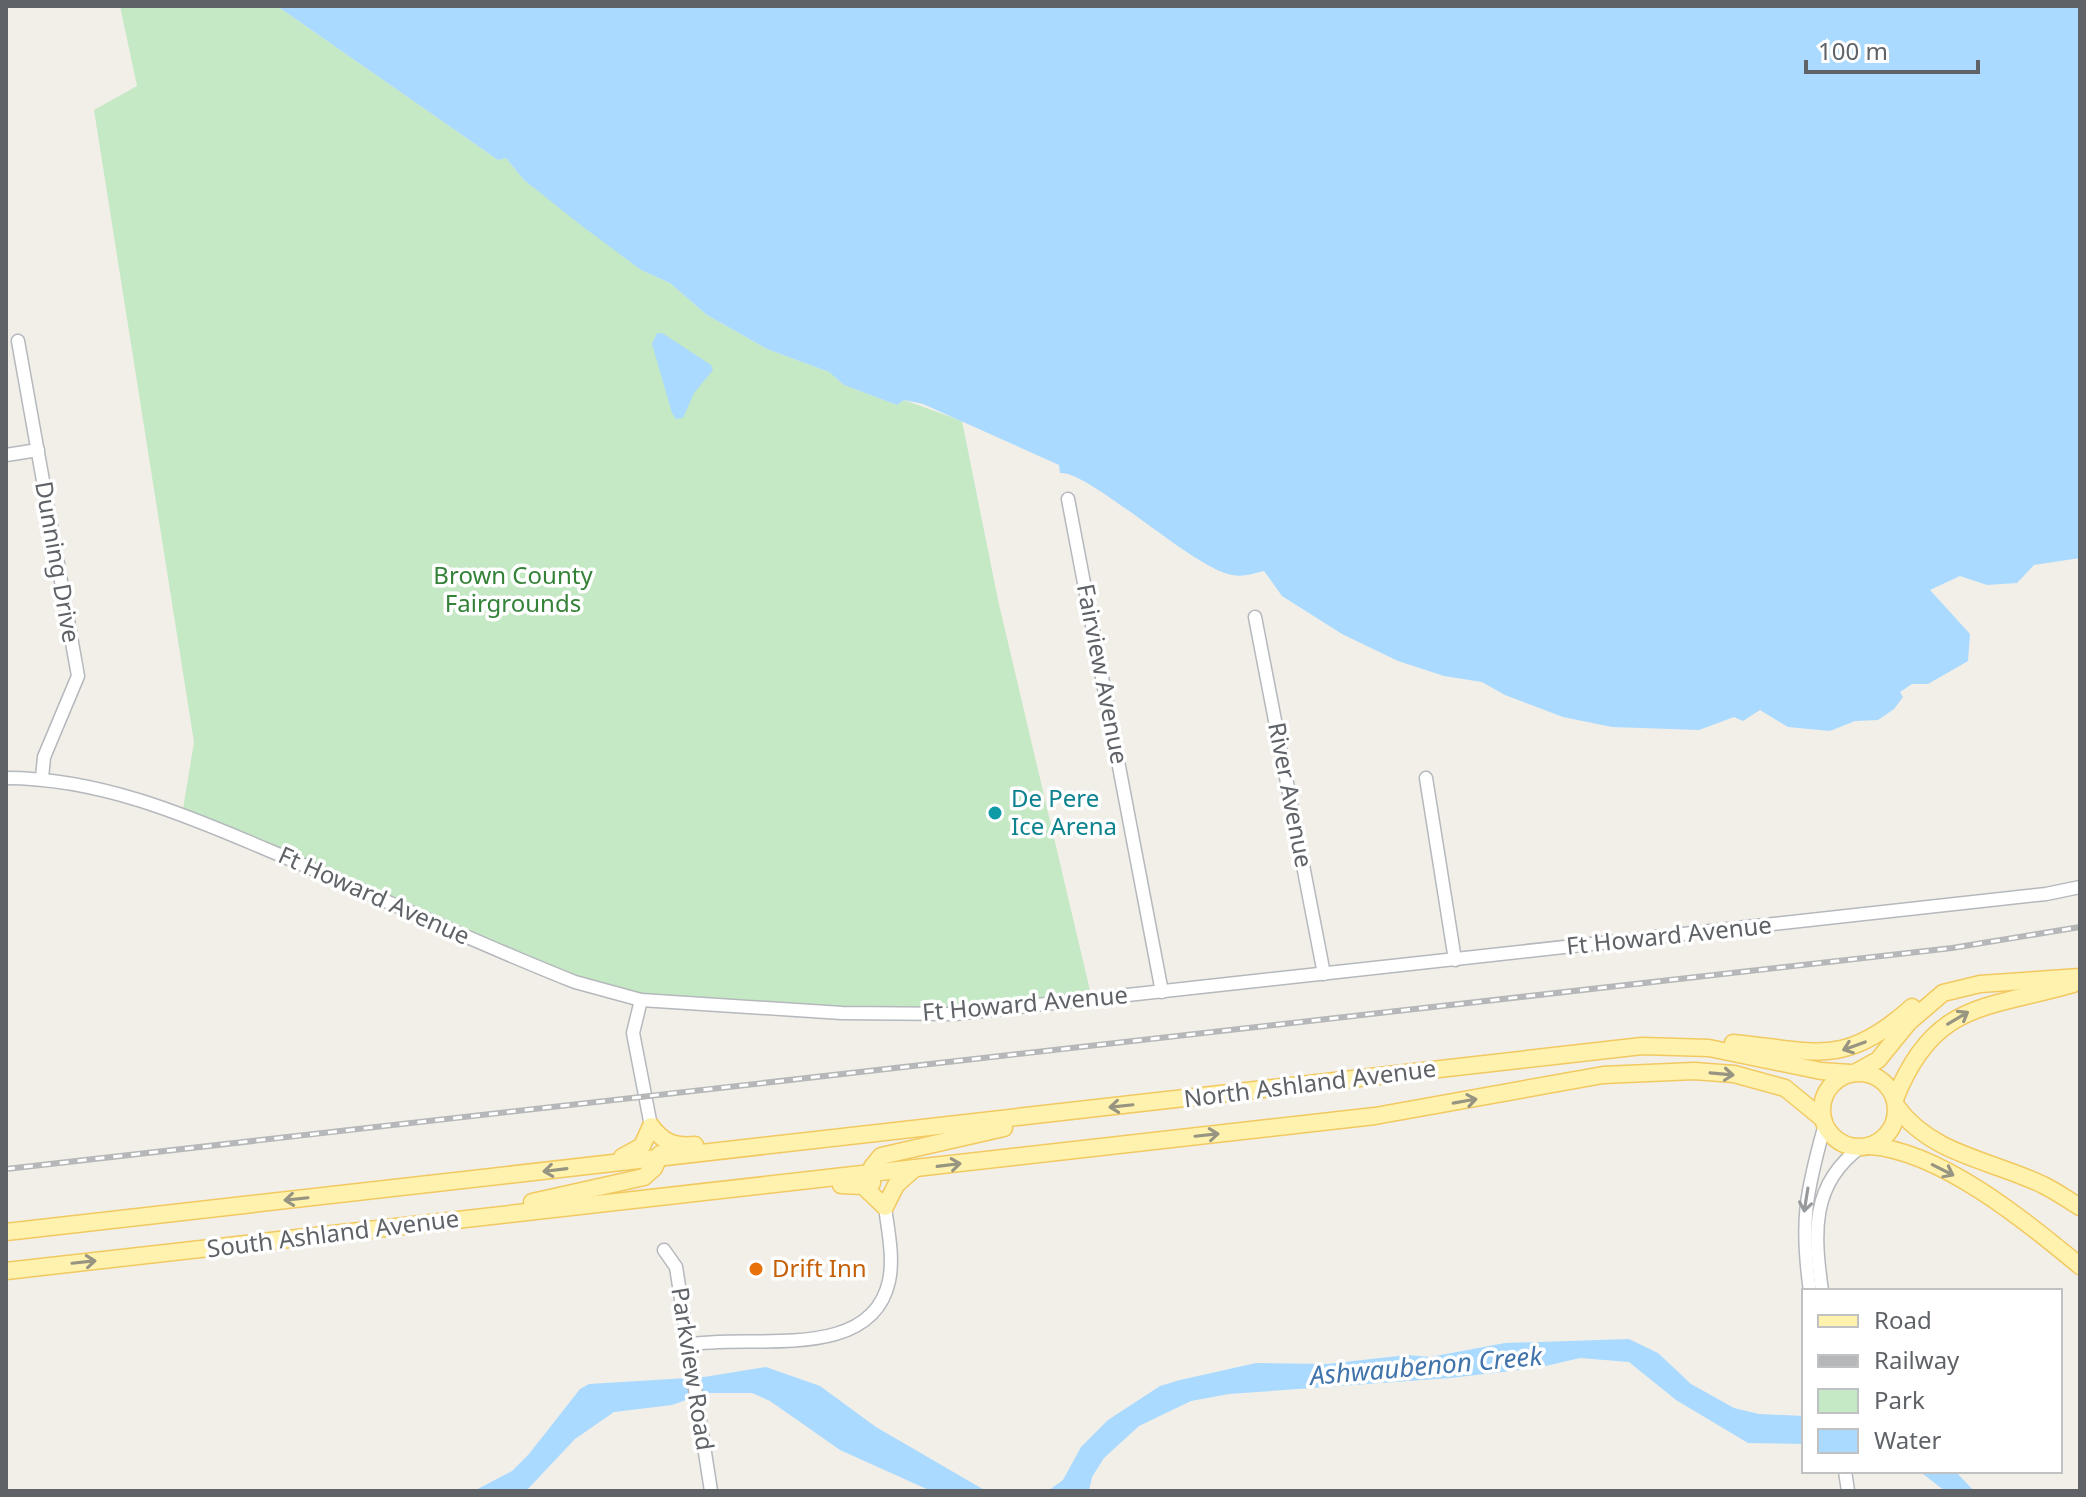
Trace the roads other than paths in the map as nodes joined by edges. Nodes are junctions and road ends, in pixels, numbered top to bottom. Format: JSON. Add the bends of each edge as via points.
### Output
{"nodes":[{"id":1,"x":18,"y":341,"type":"dead end"},
{"id":2,"x":38,"y":450,"type":"junction"},
{"id":3,"x":6,"y":455,"type":"edge"},
{"id":4,"x":1068,"y":499,"type":"dead end"},
{"id":5,"x":1255,"y":617,"type":"dead end"},
{"id":6,"x":6,"y":778,"type":"edge"},
{"id":7,"x":42,"y":778,"type":"junction"},
{"id":8,"x":1426,"y":778,"type":"dead end"},
{"id":9,"x":2080,"y":887,"type":"edge"},
{"id":10,"x":1455,"y":960,"type":"junction"},
{"id":11,"x":1324,"y":974,"type":"junction"},
{"id":12,"x":2080,"y":980,"type":"edge"},
{"id":13,"x":1162,"y":992,"type":"junction"},
{"id":14,"x":1943,"y":993,"type":"junction"},
{"id":15,"x":641,"y":1000,"type":"junction"},
{"id":16,"x":1709,"y":1048,"type":"junction"},
{"id":17,"x":1853,"y":1073,"type":"junction"},
{"id":18,"x":1896,"y":1103,"type":"junction"},
{"id":19,"x":1047,"y":1114,"type":"junction"},
{"id":20,"x":1824,"y":1122,"type":"junction"},
{"id":21,"x":934,"y":1127,"type":"junction"},
{"id":22,"x":655,"y":1132,"type":"junction"},
{"id":23,"x":1865,"y":1146,"type":"junction"},
{"id":24,"x":660,"y":1158,"type":"junction"},
{"id":25,"x":602,"y":1165,"type":"junction"},
{"id":26,"x":914,"y":1169,"type":"junction"},
{"id":27,"x":871,"y":1173,"type":"junction"},
{"id":28,"x":660,"y":1197,"type":"joint"},
{"id":29,"x":880,"y":1201,"type":"junction"},
{"id":30,"x":2080,"y":1207,"type":"edge"},
{"id":31,"x":541,"y":1210,"type":"junction"},
{"id":32,"x":509,"y":1213,"type":"junction"},
{"id":33,"x":6,"y":1232,"type":"edge"},
{"id":34,"x":664,"y":1250,"type":"dead end"},
{"id":35,"x":2080,"y":1266,"type":"edge"},
{"id":36,"x":6,"y":1271,"type":"edge"},
{"id":37,"x":1810,"y":1289,"type":"edge"},
{"id":38,"x":1822,"y":1289,"type":"edge"},
{"id":39,"x":687,"y":1345,"type":"junction"},
{"id":40,"x":711,"y":1491,"type":"edge"}],
"edges":[{"from":1,"to":2,"type":"street","name":"Dunning Drive"},
{"from":2,"to":3,"type":"street"},
{"from":2,"to":7,"type":"street","name":"Dunning Drive","via":[[78,676],[44,757]]},
{"from":4,"to":13,"type":"street","name":"Fairview Avenue"},
{"from":5,"to":11,"type":"street","name":"River Avenue"},
{"from":6,"to":7,"type":"street","name":"Ft Howard Avenue"},
{"from":7,"to":15,"type":"street","name":"Ft Howard Avenue","via":[[123,795],[196,820],[546,971]]},
{"from":8,"to":10,"type":"street"},
{"from":9,"to":10,"type":"street","name":"Ft Howard Avenue"},
{"from":10,"to":11,"type":"street","name":"Ft Howard Avenue"},
{"from":11,"to":13,"type":"street","name":"Ft Howard Avenue"},
{"from":12,"to":14,"type":"main road","via":[[1980,984]]},
{"from":18,"to":12,"type":"main road","one_way":true,"via":[[1910,1061],[1925,1041],[1964,1013]]},
{"from":13,"to":15,"type":"street","name":"Ft Howard Avenue","via":[[955,1014],[842,1013]]},
{"from":14,"to":16,"type":"main road","name":"North Ashland Avenue","one_way":true,"via":[[1912,1007],[1870,1040],[1841,1051],[1725,1042]]},
{"from":14,"to":17,"type":"main road","via":[[1909,1022],[1878,1060]]},
{"from":15,"to":22,"type":"street","via":[[633,1033]]},
{"from":16,"to":17,"type":"main road"},
{"from":16,"to":19,"type":"main road","name":"North Ashland Avenue","one_way":true,"via":[[1615,1049]]},
{"from":17,"to":18,"type":"main road","via":[[1880,1079]]},
{"from":17,"to":20,"type":"main road","via":[[1830,1086],[1824,1096]]},
{"from":18,"to":23,"type":"main road","via":[[1890,1131]]},
{"from":18,"to":30,"type":"main road","via":[[1914,1129],[1932,1141],[2043,1185]]},
{"from":19,"to":21,"type":"main road","name":"North Ashland Avenue"},
{"from":19,"to":27,"type":"main road","via":[[893,1151],[875,1161]]},
{"from":20,"to":23,"type":"main road","via":[[1842,1143]]},
{"from":26,"to":20,"type":"main road","name":"North Ashland Avenue","one_way":true,"via":[[1375,1116],[1650,1071],[1762,1080],[1785,1088]]},
{"from":20,"to":37,"type":"street","one_way":true,"via":[[1804,1210]]},
{"from":21,"to":22,"type":"main road","via":[[928,1119],[688,1146],[673,1145]]},
{"from":21,"to":24,"type":"main road","name":"North Ashland Avenue"},
{"from":22,"to":24,"type":"main road"},
{"from":22,"to":25,"type":"main road","via":[[638,1150]]},
{"from":23,"to":35,"type":"main road","one_way":true,"via":[[1895,1148],[1948,1172]]},
{"from":23,"to":38,"type":"street","via":[[1832,1172],[1825,1190],[1817,1239]]},
{"from":24,"to":25,"type":"main road","name":"South Ashland Avenue"},
{"from":24,"to":32,"type":"main road","via":[[644,1177],[530,1202]]},
{"from":25,"to":33,"type":"main road","name":"South Ashland Avenue","one_way":true},
{"from":26,"to":27,"type":"main road","name":"North Ashland Avenue"},
{"from":26,"to":29,"type":"main road"},
{"from":27,"to":28,"type":"main road","name":"North Ashland Avenue"},
{"from":27,"to":29,"type":"main road"},
{"from":28,"to":31,"type":"main road","name":"South Ashland Avenue"},
{"from":29,"to":31,"type":"main road","via":[[863,1186],[850,1184],[585,1215]]},
{"from":29,"to":39,"type":"street","via":[[889,1280],[877,1306],[856,1327],[822,1339]]},
{"from":31,"to":32,"type":"main road","name":"South Ashland Avenue"},
{"from":36,"to":32,"type":"main road","name":"South Ashland Avenue","one_way":true},
{"from":34,"to":39,"type":"street","name":"Parkview Road","via":[[676,1267]]},
{"from":39,"to":40,"type":"street","name":"Parkview Road"}]}
